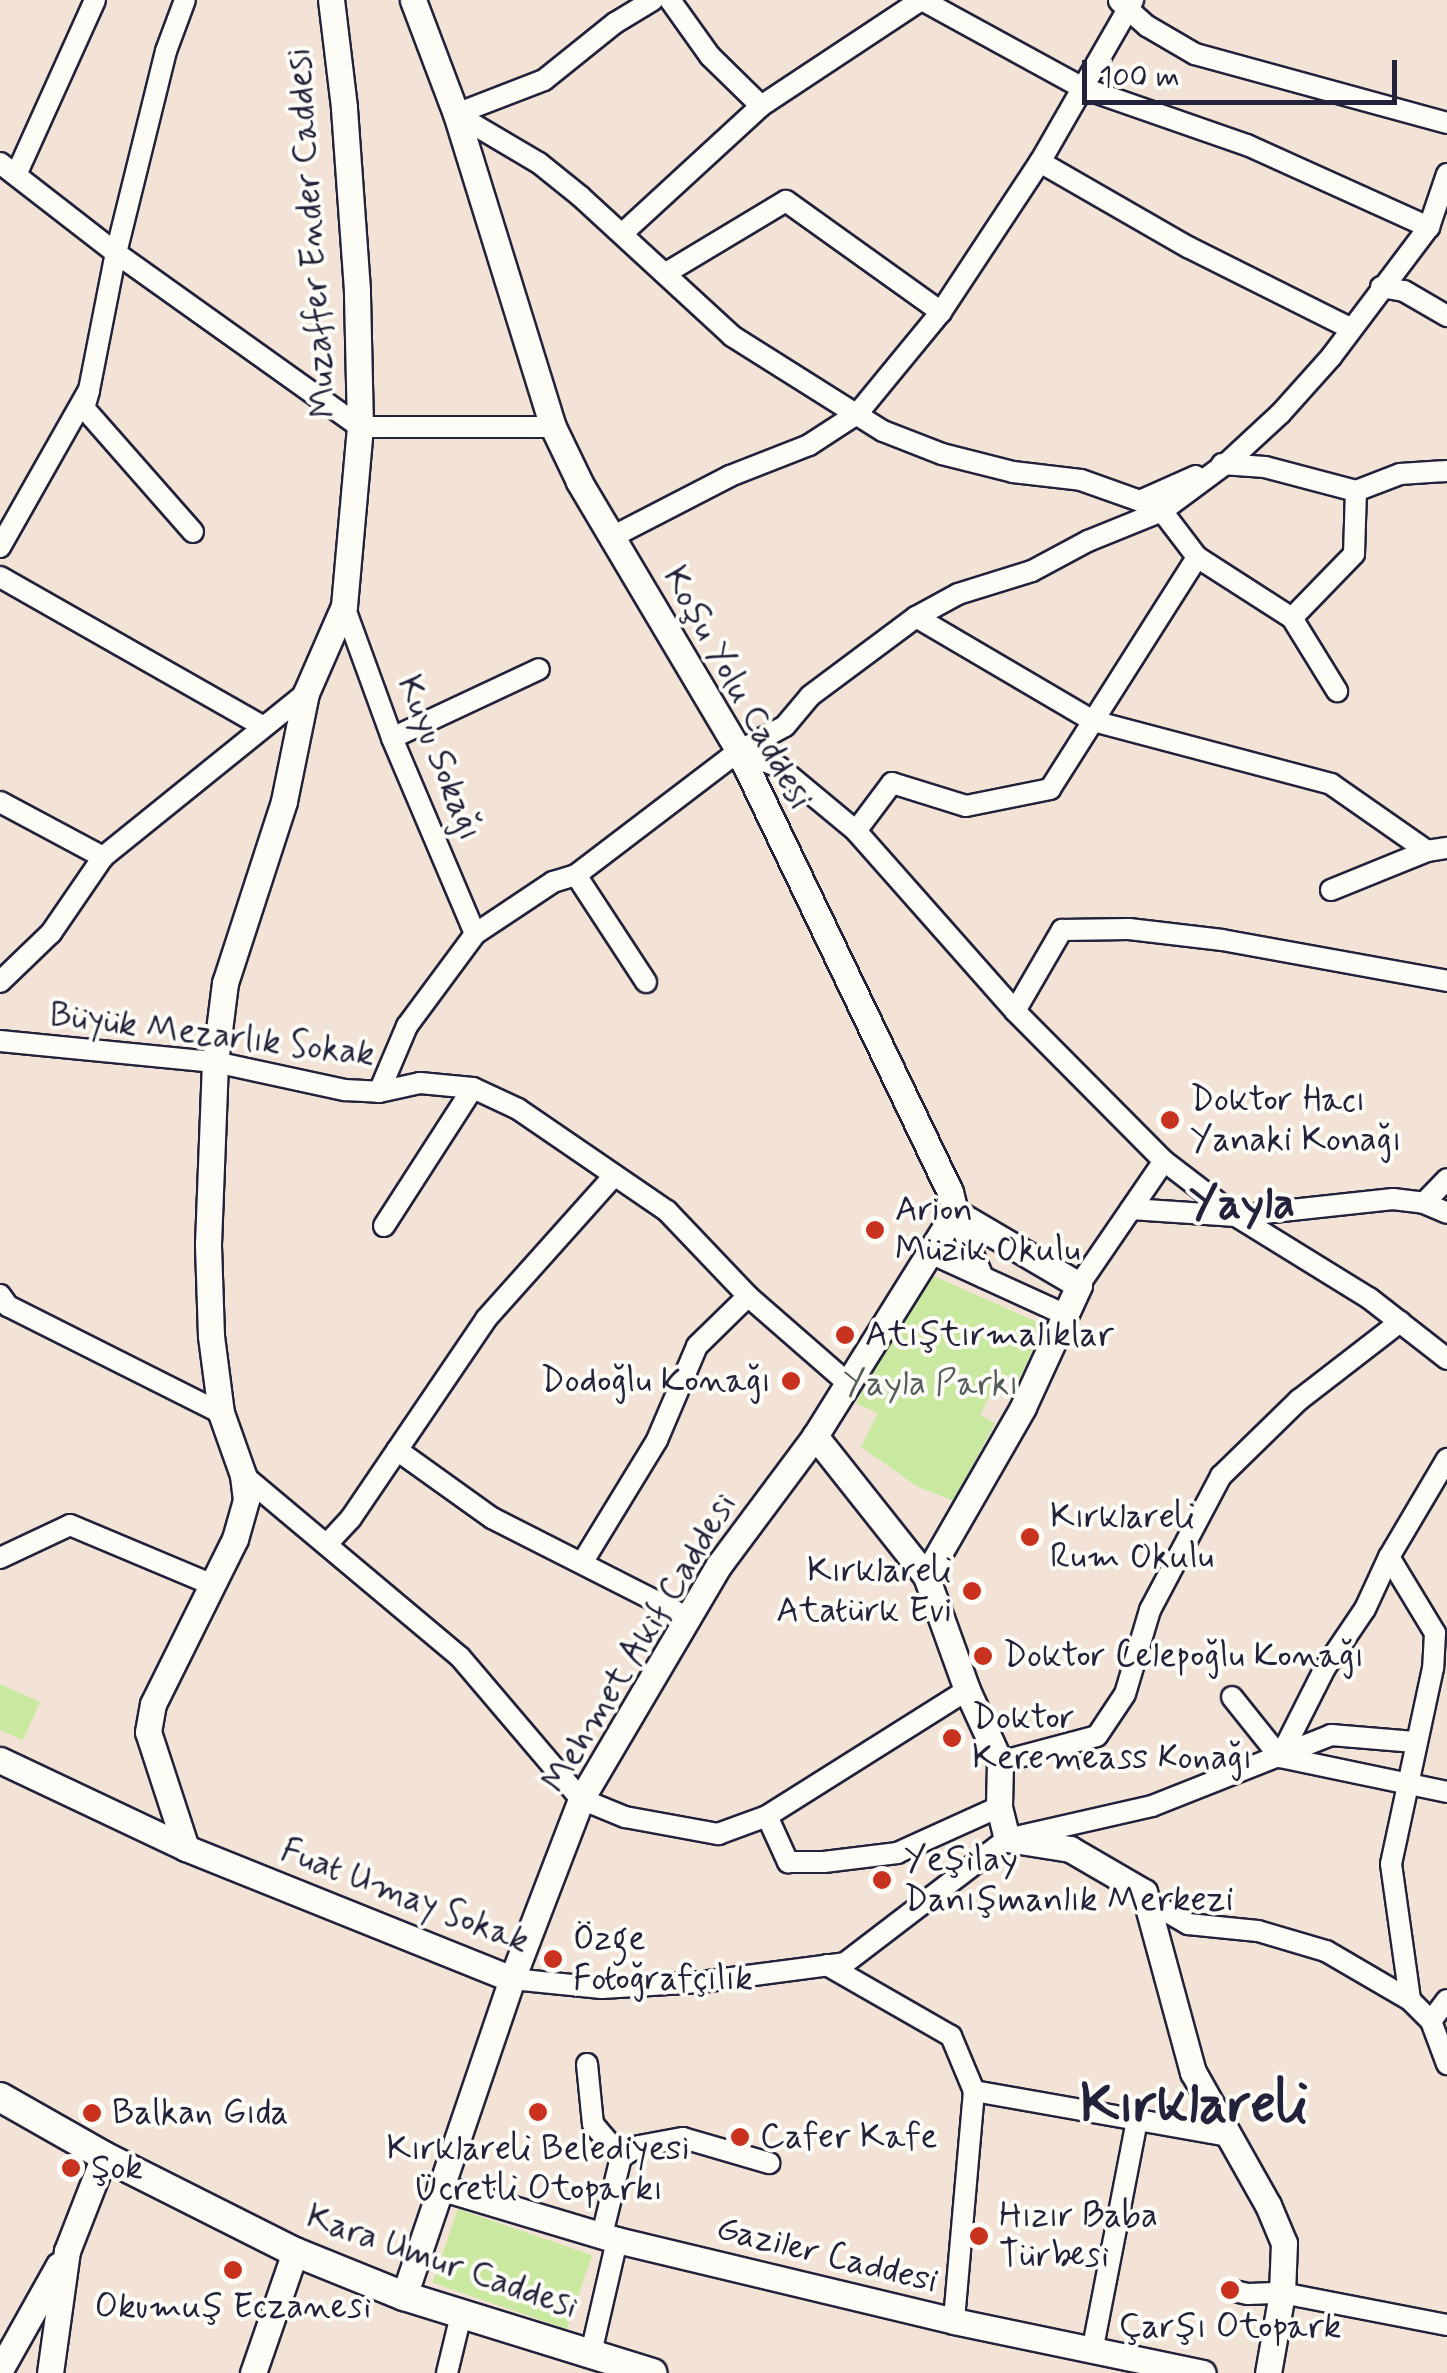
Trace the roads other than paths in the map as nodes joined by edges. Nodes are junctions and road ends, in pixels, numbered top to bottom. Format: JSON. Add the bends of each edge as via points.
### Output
{"nodes":[{"id":1,"x":95,"y":0,"type":"edge"},
{"id":2,"x":184,"y":0,"type":"edge"},
{"id":3,"x":331,"y":0,"type":"edge"},
{"id":4,"x":413,"y":0,"type":"edge"},
{"id":5,"x":653,"y":0,"type":"edge"},
{"id":6,"x":670,"y":0,"type":"edge"},
{"id":7,"x":921,"y":0,"type":"edge"},
{"id":8,"x":1126,"y":3,"type":"edge"},
{"id":9,"x":1083,"y":88,"type":"junction"},
{"id":10,"x":761,"y":106,"type":"junction"},
{"id":11,"x":456,"y":114,"type":"junction"},
{"id":12,"x":1447,"y":123,"type":"edge"},
{"id":13,"x":1040,"y":162,"type":"junction"},
{"id":14,"x":8,"y":169,"type":"edge"},
{"id":15,"x":1447,"y":174,"type":"edge"},
{"id":16,"x":1429,"y":227,"type":"junction"},
{"id":17,"x":624,"y":232,"type":"junction"},
{"id":18,"x":116,"y":253,"type":"junction"},
{"id":19,"x":666,"y":274,"type":"junction"},
{"id":20,"x":1381,"y":288,"type":"junction"},
{"id":21,"x":941,"y":312,"type":"junction"},
{"id":22,"x":1447,"y":316,"type":"edge"},
{"id":23,"x":1350,"y":328,"type":"junction"},
{"id":24,"x":90,"y":390,"type":"junction"},
{"id":25,"x":858,"y":413,"type":"junction"},
{"id":26,"x":360,"y":427,"type":"junction"},
{"id":27,"x":553,"y":427,"type":"junction"},
{"id":28,"x":1228,"y":462,"type":"junction"},
{"id":29,"x":1447,"y":471,"type":"edge"},
{"id":30,"x":1356,"y":491,"type":"junction"},
{"id":31,"x":1162,"y":511,"type":"junction"},
{"id":32,"x":194,"y":532,"type":"dead end"},
{"id":33,"x":612,"y":537,"type":"junction"},
{"id":34,"x":0,"y":547,"type":"edge"},
{"id":35,"x":1196,"y":557,"type":"junction"},
{"id":36,"x":0,"y":576,"type":"edge"},
{"id":37,"x":344,"y":606,"type":"junction"},
{"id":38,"x":916,"y":617,"type":"junction"},
{"id":39,"x":1292,"y":618,"type":"junction"},
{"id":40,"x":539,"y":669,"type":"dead end"},
{"id":41,"x":1337,"y":691,"type":"dead end"},
{"id":42,"x":306,"y":693,"type":"junction"},
{"id":43,"x":1093,"y":722,"type":"junction"},
{"id":44,"x":262,"y":726,"type":"junction"},
{"id":45,"x":392,"y":738,"type":"junction"},
{"id":46,"x":739,"y":751,"type":"junction"},
{"id":47,"x":0,"y":802,"type":"edge"},
{"id":48,"x":856,"y":830,"type":"junction"},
{"id":49,"x":1437,"y":849,"type":"edge"},
{"id":50,"x":102,"y":858,"type":"junction"},
{"id":51,"x":576,"y":875,"type":"junction"},
{"id":52,"x":1332,"y":890,"type":"dead end"},
{"id":53,"x":475,"y":934,"type":"junction"},
{"id":54,"x":1447,"y":981,"type":"edge"},
{"id":55,"x":0,"y":982,"type":"edge"},
{"id":56,"x":646,"y":982,"type":"dead end"},
{"id":57,"x":1015,"y":1011,"type":"junction"},
{"id":58,"x":0,"y":1041,"type":"edge"},
{"id":59,"x":215,"y":1062,"type":"junction"},
{"id":60,"x":474,"y":1088,"type":"junction"},
{"id":61,"x":379,"y":1092,"type":"junction"},
{"id":62,"x":1164,"y":1161,"type":"junction"},
{"id":63,"x":612,"y":1178,"type":"junction"},
{"id":64,"x":1447,"y":1180,"type":"edge"},
{"id":65,"x":1424,"y":1203,"type":"junction"},
{"id":66,"x":1132,"y":1208,"type":"junction"},
{"id":67,"x":955,"y":1212,"type":"junction"},
{"id":68,"x":1447,"y":1214,"type":"edge"},
{"id":69,"x":1236,"y":1216,"type":"junction"},
{"id":70,"x":384,"y":1226,"type":"dead end"},
{"id":71,"x":930,"y":1253,"type":"junction"},
{"id":72,"x":984,"y":1277,"type":"junction"},
{"id":73,"x":1079,"y":1285,"type":"junction"},
{"id":74,"x":0,"y":1295,"type":"edge"},
{"id":75,"x":748,"y":1296,"type":"junction"},
{"id":76,"x":1066,"y":1314,"type":"junction"},
{"id":77,"x":1400,"y":1322,"type":"junction"},
{"id":78,"x":1447,"y":1358,"type":"edge"},
{"id":79,"x":849,"y":1384,"type":"junction"},
{"id":80,"x":221,"y":1413,"type":"junction"},
{"id":81,"x":816,"y":1436,"type":"junction"},
{"id":82,"x":398,"y":1450,"type":"junction"},
{"id":83,"x":1447,"y":1458,"type":"edge"},
{"id":84,"x":244,"y":1475,"type":"junction"},
{"id":85,"x":327,"y":1544,"type":"junction"},
{"id":86,"x":1388,"y":1556,"type":"junction"},
{"id":87,"x":0,"y":1558,"type":"edge"},
{"id":88,"x":582,"y":1563,"type":"junction"},
{"id":89,"x":926,"y":1576,"type":"junction"},
{"id":90,"x":213,"y":1585,"type":"junction"},
{"id":91,"x":687,"y":1618,"type":"junction"},
{"id":92,"x":967,"y":1690,"type":"junction"},
{"id":93,"x":1232,"y":1697,"type":"dead end"},
{"id":94,"x":1415,"y":1742,"type":"junction"},
{"id":95,"x":1280,"y":1757,"type":"junction"},
{"id":96,"x":0,"y":1760,"type":"edge"},
{"id":97,"x":1000,"y":1762,"type":"junction"},
{"id":98,"x":1407,"y":1783,"type":"junction"},
{"id":99,"x":1447,"y":1792,"type":"edge"},
{"id":100,"x":581,"y":1799,"type":"junction"},
{"id":101,"x":999,"y":1807,"type":"junction"},
{"id":102,"x":766,"y":1816,"type":"junction"},
{"id":103,"x":1007,"y":1839,"type":"junction"},
{"id":104,"x":186,"y":1848,"type":"junction"},
{"id":105,"x":1145,"y":1899,"type":"junction"},
{"id":106,"x":827,"y":1965,"type":"junction"},
{"id":107,"x":512,"y":1979,"type":"junction"},
{"id":108,"x":1410,"y":2000,"type":"junction"},
{"id":109,"x":1447,"y":2000,"type":"edge"},
{"id":110,"x":1431,"y":2021,"type":"junction"},
{"id":111,"x":587,"y":2064,"type":"dead end"},
{"id":112,"x":1447,"y":2064,"type":"edge"},
{"id":113,"x":974,"y":2091,"type":"junction"},
{"id":114,"x":0,"y":2096,"type":"edge"},
{"id":115,"x":1137,"y":2120,"type":"junction"},
{"id":116,"x":1228,"y":2136,"type":"junction"},
{"id":117,"x":104,"y":2156,"type":"junction"},
{"id":118,"x":621,"y":2157,"type":"junction"},
{"id":119,"x":769,"y":2162,"type":"dead end"},
{"id":120,"x":440,"y":2187,"type":"junction"},
{"id":121,"x":610,"y":2238,"type":"junction"},
{"id":122,"x":68,"y":2252,"type":"junction"},
{"id":123,"x":294,"y":2252,"type":"junction"},
{"id":124,"x":1230,"y":2290,"type":"dead end"},
{"id":125,"x":1282,"y":2293,"type":"junction"},
{"id":126,"x":404,"y":2296,"type":"junction"},
{"id":127,"x":460,"y":2315,"type":"junction"},
{"id":128,"x":954,"y":2321,"type":"junction"},
{"id":129,"x":1447,"y":2325,"type":"edge"},
{"id":130,"x":8,"y":2338,"type":"edge"},
{"id":131,"x":1092,"y":2352,"type":"junction"},
{"id":132,"x":591,"y":2353,"type":"junction"},
{"id":133,"x":49,"y":2366,"type":"edge"},
{"id":134,"x":0,"y":2370,"type":"edge"},
{"id":135,"x":254,"y":2373,"type":"edge"},
{"id":136,"x":447,"y":2373,"type":"edge"},
{"id":137,"x":652,"y":2373,"type":"edge"},
{"id":138,"x":1203,"y":2373,"type":"edge"},
{"id":139,"x":1268,"y":2373,"type":"edge"}],
"edges":[{"from":1,"to":14,"type":"street"},
{"from":2,"to":18,"type":"street"},
{"from":3,"to":26,"type":"street","name":"Muzaffer Ender Caddesi","via":[[358,290]]},
{"from":4,"to":11,"type":"street","name":"Koşu Yolu Caddesi"},
{"from":5,"to":11,"type":"street","via":[[544,80]]},
{"from":6,"to":10,"type":"street","via":[[710,56]]},
{"from":7,"to":9,"type":"street"},
{"from":7,"to":10,"type":"street"},
{"from":8,"to":9,"type":"street"},
{"from":8,"to":12,"type":"street","via":[[1195,54]]},
{"from":9,"to":13,"type":"street"},
{"from":9,"to":16,"type":"street","via":[[1247,146]]},
{"from":10,"to":17,"type":"street"},
{"from":11,"to":17,"type":"street","via":[[539,163]]},
{"from":11,"to":27,"type":"street","name":"Koşu Yolu Caddesi"},
{"from":13,"to":21,"type":"street"},
{"from":13,"to":23,"type":"street","via":[[1188,247]]},
{"from":14,"to":18,"type":"street"},
{"from":15,"to":16,"type":"street"},
{"from":16,"to":20,"type":"street"},
{"from":17,"to":19,"type":"street"},
{"from":18,"to":24,"type":"street"},
{"from":18,"to":26,"type":"street"},
{"from":19,"to":21,"type":"street","via":[[786,202]]},
{"from":19,"to":25,"type":"street","via":[[732,336]]},
{"from":20,"to":22,"type":"street","via":[[1404,291]]},
{"from":20,"to":23,"type":"street"},
{"from":21,"to":25,"type":"street"},
{"from":23,"to":28,"type":"street","via":[[1282,413]]},
{"from":24,"to":32,"type":"street","via":[[84,408]]},
{"from":24,"to":34,"type":"street"},
{"from":25,"to":28,"type":"street","via":[[883,431],[942,454],[1081,480],[1140,501]]},
{"from":25,"to":33,"type":"street","via":[[809,445],[730,476]]},
{"from":26,"to":27,"type":"street"},
{"from":26,"to":37,"type":"street","name":"Muzaffer Ender Caddesi"},
{"from":27,"to":33,"type":"street","name":"Koşu Yolu Caddesi"},
{"from":28,"to":30,"type":"street"},
{"from":28,"to":31,"type":"street"},
{"from":29,"to":30,"type":"street","via":[[1400,474]]},
{"from":30,"to":39,"type":"street","via":[[1354,554]]},
{"from":31,"to":35,"type":"street"},
{"from":31,"to":38,"type":"street"},
{"from":33,"to":46,"type":"street","name":"Koşu Yolu Caddesi"},
{"from":35,"to":39,"type":"street"},
{"from":35,"to":43,"type":"street"},
{"from":36,"to":44,"type":"street"},
{"from":37,"to":42,"type":"street","name":"Muzaffer Ender Caddesi"},
{"from":37,"to":45,"type":"street","name":"Kuyu Sokağı"},
{"from":38,"to":43,"type":"street"},
{"from":38,"to":46,"type":"street","via":[[810,696],[786,726]]},
{"from":39,"to":41,"type":"street"},
{"from":40,"to":45,"type":"street"},
{"from":42,"to":44,"type":"street"},
{"from":42,"to":59,"type":"street","name":"Muzaffer Ender Caddesi","via":[[284,801],[225,983]]},
{"from":43,"to":48,"type":"street","via":[[1050,789],[966,806],[892,783]]},
{"from":43,"to":49,"type":"street","via":[[1332,784]]},
{"from":44,"to":50,"type":"street"},
{"from":45,"to":53,"type":"street","name":"Kuyu Sokağı"},
{"from":46,"to":48,"type":"street","via":[[779,767]]},
{"from":46,"to":51,"type":"street"},
{"from":46,"to":67,"type":"street","name":"Koşu Yolu Caddesi"},
{"from":47,"to":50,"type":"street"},
{"from":48,"to":57,"type":"street"},
{"from":49,"to":52,"type":"street"},
{"from":50,"to":55,"type":"street","via":[[51,933]]},
{"from":51,"to":53,"type":"street","via":[[552,882]]},
{"from":51,"to":56,"type":"street"},
{"from":53,"to":61,"type":"street","via":[[407,1026]]},
{"from":54,"to":57,"type":"street","via":[[1222,940],[1129,929],[1062,930]]},
{"from":57,"to":62,"type":"street"},
{"from":58,"to":59,"type":"street","name":"Büyük Mezarlık Sokak"},
{"from":59,"to":61,"type":"street","name":"Büyük Mezarlık Sokak"},
{"from":59,"to":80,"type":"street","name":"Muzaffer Ender Caddesi","via":[[208,1244]]},
{"from":60,"to":61,"type":"street","name":"Büyük Mezarlık Sokak","via":[[420,1083]]},
{"from":60,"to":63,"type":"street","name":"Büyük Mezarlık Sokak","via":[[518,1108]]},
{"from":60,"to":70,"type":"street"},
{"from":62,"to":66,"type":"street"},
{"from":62,"to":69,"type":"street"},
{"from":63,"to":75,"type":"street","name":"Büyük Mezarlık Sokak","via":[[667,1211]]},
{"from":63,"to":82,"type":"street","via":[[486,1319]]},
{"from":64,"to":65,"type":"street"},
{"from":65,"to":68,"type":"street"},
{"from":65,"to":69,"type":"street","via":[[1392,1199]]},
{"from":66,"to":69,"type":"street"},
{"from":66,"to":73,"type":"street"},
{"from":67,"to":71,"type":"street"},
{"from":67,"to":72,"type":"street"},
{"from":67,"to":73,"type":"street"},
{"from":69,"to":77,"type":"street"},
{"from":71,"to":72,"type":"street"},
{"from":71,"to":79,"type":"street"},
{"from":72,"to":76,"type":"street"},
{"from":73,"to":76,"type":"street"},
{"from":74,"to":80,"type":"street","via":[[8,1306]]},
{"from":75,"to":79,"type":"street","name":"Büyük Mezarlık Sokak"},
{"from":75,"to":88,"type":"street","via":[[697,1346],[657,1440]]},
{"from":76,"to":89,"type":"street","via":[[1024,1406]]},
{"from":77,"to":78,"type":"street"},
{"from":77,"to":97,"type":"street","via":[[1299,1400],[1221,1476],[1150,1610],[1125,1694],[1097,1736]]},
{"from":79,"to":81,"type":"street","name":"Mehmet Akif Caddesi"},
{"from":80,"to":84,"type":"street","name":"Muzaffer Ender Caddesi"},
{"from":81,"to":89,"type":"street"},
{"from":81,"to":91,"type":"street","name":"Mehmet Akif Caddesi"},
{"from":82,"to":85,"type":"street"},
{"from":82,"to":88,"type":"street","via":[[492,1518]]},
{"from":83,"to":86,"type":"street"},
{"from":84,"to":85,"type":"street"},
{"from":84,"to":90,"type":"street","name":"Muzaffer Ender Caddesi","via":[[242,1513]]},
{"from":85,"to":100,"type":"street","via":[[460,1657]]},
{"from":86,"to":94,"type":"street","via":[[1435,1633]]},
{"from":86,"to":95,"type":"street"},
{"from":87,"to":90,"type":"street","via":[[70,1526]]},
{"from":88,"to":91,"type":"street"},
{"from":89,"to":92,"type":"street"},
{"from":90,"to":104,"type":"street","name":"Muzaffer Ender Caddesi","via":[[153,1704],[148,1732]]},
{"from":91,"to":100,"type":"street","name":"Mehmet Akif Caddesi"},
{"from":92,"to":97,"type":"street"},
{"from":92,"to":102,"type":"street"},
{"from":93,"to":95,"type":"street"},
{"from":94,"to":95,"type":"street","via":[[1331,1735]]},
{"from":94,"to":98,"type":"street"},
{"from":95,"to":98,"type":"street"},
{"from":95,"to":103,"type":"street","via":[[1152,1806]]},
{"from":96,"to":104,"type":"street","name":"Fuat Umay Sokak"},
{"from":97,"to":101,"type":"street"},
{"from":98,"to":99,"type":"street"},
{"from":98,"to":108,"type":"street","via":[[1391,1864]]},
{"from":100,"to":102,"type":"street","via":[[625,1817],[718,1834]]},
{"from":100,"to":107,"type":"street","name":"Mehmet Akif Caddesi"},
{"from":101,"to":102,"type":"street","via":[[898,1854],[824,1862],[788,1862]]},
{"from":101,"to":103,"type":"street"},
{"from":103,"to":105,"type":"street","via":[[1070,1849],[1130,1881]]},
{"from":103,"to":106,"type":"street","name":"Fuat Umay Sokak","via":[[845,1962]]},
{"from":104,"to":107,"type":"street","name":"Fuat Umay Sokak"},
{"from":105,"to":108,"type":"street","via":[[1188,1924],[1258,1932],[1326,1951]]},
{"from":105,"to":116,"type":"street","via":[[1193,2072]]},
{"from":106,"to":107,"type":"street","name":"Fuat Umay Sokak","via":[[602,1988]]},
{"from":106,"to":113,"type":"street","via":[[951,2036]]},
{"from":107,"to":120,"type":"street","name":"Mehmet Akif Caddesi"},
{"from":108,"to":110,"type":"street"},
{"from":109,"to":110,"type":"street"},
{"from":110,"to":112,"type":"street"},
{"from":111,"to":118,"type":"street","via":[[593,2124]]},
{"from":113,"to":115,"type":"street"},
{"from":113,"to":128,"type":"street"},
{"from":114,"to":117,"type":"main road","name":"Kara Umur Caddesi"},
{"from":115,"to":116,"type":"street"},
{"from":115,"to":131,"type":"street"},
{"from":116,"to":125,"type":"street","via":[[1284,2243]]},
{"from":117,"to":122,"type":"street"},
{"from":117,"to":123,"type":"main road","name":"Kara Umur Caddesi"},
{"from":118,"to":119,"type":"street","via":[[639,2146],[684,2138]]},
{"from":118,"to":121,"type":"street"},
{"from":120,"to":121,"type":"street","name":"Gaziler Caddesi"},
{"from":120,"to":126,"type":"street","name":"Mehmet Akif Caddesi"},
{"from":121,"to":128,"type":"street","name":"Gaziler Caddesi"},
{"from":121,"to":132,"type":"street"},
{"from":122,"to":130,"type":"street"},
{"from":122,"to":133,"type":"street"},
{"from":123,"to":126,"type":"main road","name":"Kara Umur Caddesi"},
{"from":123,"to":135,"type":"street"},
{"from":124,"to":125,"type":"street"},
{"from":125,"to":129,"type":"street"},
{"from":125,"to":139,"type":"street"},
{"from":126,"to":127,"type":"main road","name":"Kara Umur Caddesi"},
{"from":127,"to":132,"type":"main road","name":"Kara Umur Caddesi"},
{"from":127,"to":136,"type":"street"},
{"from":128,"to":131,"type":"street","name":"Gaziler Caddesi"},
{"from":130,"to":133,"type":"street","via":[[34,2347]]},
{"from":130,"to":134,"type":"street"},
{"from":131,"to":138,"type":"street","name":"Gaziler Caddesi"},
{"from":132,"to":137,"type":"main road","name":"Kara Umur Caddesi"}]}
